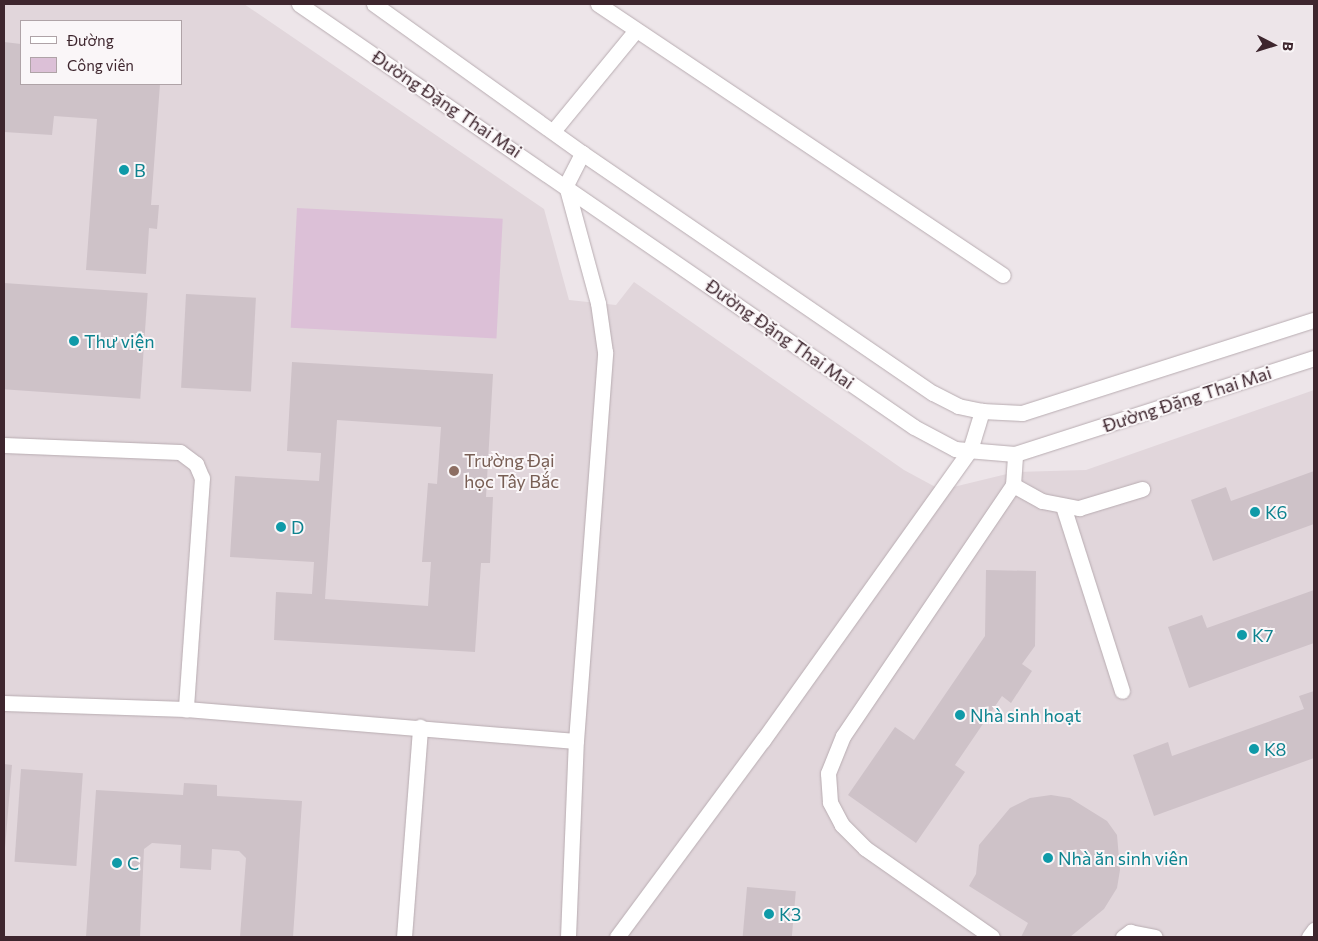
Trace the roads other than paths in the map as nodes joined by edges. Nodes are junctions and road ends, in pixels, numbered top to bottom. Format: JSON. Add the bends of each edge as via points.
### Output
{"nodes":[{"id":1,"x":299,"y":4,"type":"edge"},
{"id":2,"x":374,"y":4,"type":"edge"},
{"id":3,"x":598,"y":4,"type":"edge"},
{"id":4,"x":636,"y":30,"type":"junction"},
{"id":5,"x":554,"y":130,"type":"junction"},
{"id":6,"x":582,"y":153,"type":"junction"},
{"id":7,"x":566,"y":185,"type":"junction"},
{"id":8,"x":1003,"y":275,"type":"dead end"},
{"id":9,"x":1314,"y":320,"type":"edge"},
{"id":10,"x":1314,"y":358,"type":"edge"},
{"id":11,"x":982,"y":411,"type":"junction"},
{"id":12,"x":4,"y":445,"type":"edge"},
{"id":13,"x":970,"y":450,"type":"junction"},
{"id":14,"x":1016,"y":454,"type":"junction"},
{"id":15,"x":1013,"y":484,"type":"junction"},
{"id":16,"x":1142,"y":489,"type":"dead end"},
{"id":17,"x":1063,"y":506,"type":"junction"},
{"id":18,"x":1122,"y":691,"type":"dead end"},
{"id":19,"x":4,"y":703,"type":"edge"},
{"id":20,"x":186,"y":709,"type":"junction"},
{"id":21,"x":420,"y":727,"type":"junction"},
{"id":22,"x":576,"y":741,"type":"junction"},
{"id":23,"x":1314,"y":930,"type":"edge"},
{"id":24,"x":404,"y":937,"type":"edge"},
{"id":25,"x":568,"y":937,"type":"edge"},
{"id":26,"x":617,"y":937,"type":"edge"},
{"id":27,"x":992,"y":937,"type":"edge"},
{"id":28,"x":1123,"y":937,"type":"edge"},
{"id":29,"x":1155,"y":937,"type":"edge"},
{"id":30,"x":1309,"y":937,"type":"edge"}],
"edges":[{"from":1,"to":7,"type":"street","name":"Đường Đặng Thai Mai"},
{"from":2,"to":5,"type":"street","name":"Đường Đặng Thai Mai"},
{"from":3,"to":4,"type":"street"},
{"from":4,"to":5,"type":"street"},
{"from":4,"to":8,"type":"street"},
{"from":5,"to":6,"type":"street","name":"Đường Đặng Thai Mai"},
{"from":6,"to":7,"type":"street"},
{"from":6,"to":11,"type":"street","name":"Đường Đặng Thai Mai","via":[[933,392],[958,406]]},
{"from":7,"to":13,"type":"street","name":"Đường Đặng Thai Mai","via":[[914,427],[955,449]]},
{"from":7,"to":22,"type":"street","via":[[598,303],[605,352]]},
{"from":9,"to":11,"type":"street","name":"Đường Đặng Thai Mai","via":[[1022,413]]},
{"from":10,"to":14,"type":"street","name":"Đường Đặng Thai Mai"},
{"from":11,"to":13,"type":"street"},
{"from":12,"to":20,"type":"street","via":[[180,452],[196,464],[202,478]]},
{"from":13,"to":14,"type":"street","name":"Đường Đặng Thai Mai"},
{"from":13,"to":26,"type":"street","via":[[763,740]]},
{"from":14,"to":15,"type":"street"},
{"from":15,"to":17,"type":"street","via":[[1042,501]]},
{"from":15,"to":27,"type":"street","via":[[843,736],[828,773],[830,802],[842,825],[865,848]]},
{"from":16,"to":17,"type":"street","via":[[1086,506]]},
{"from":17,"to":18,"type":"street"},
{"from":19,"to":20,"type":"street"},
{"from":20,"to":21,"type":"street"},
{"from":21,"to":22,"type":"street"},
{"from":21,"to":24,"type":"street"},
{"from":22,"to":25,"type":"street"},
{"from":23,"to":30,"type":"street"},
{"from":28,"to":29,"type":"street","via":[[1130,932]]}]}
